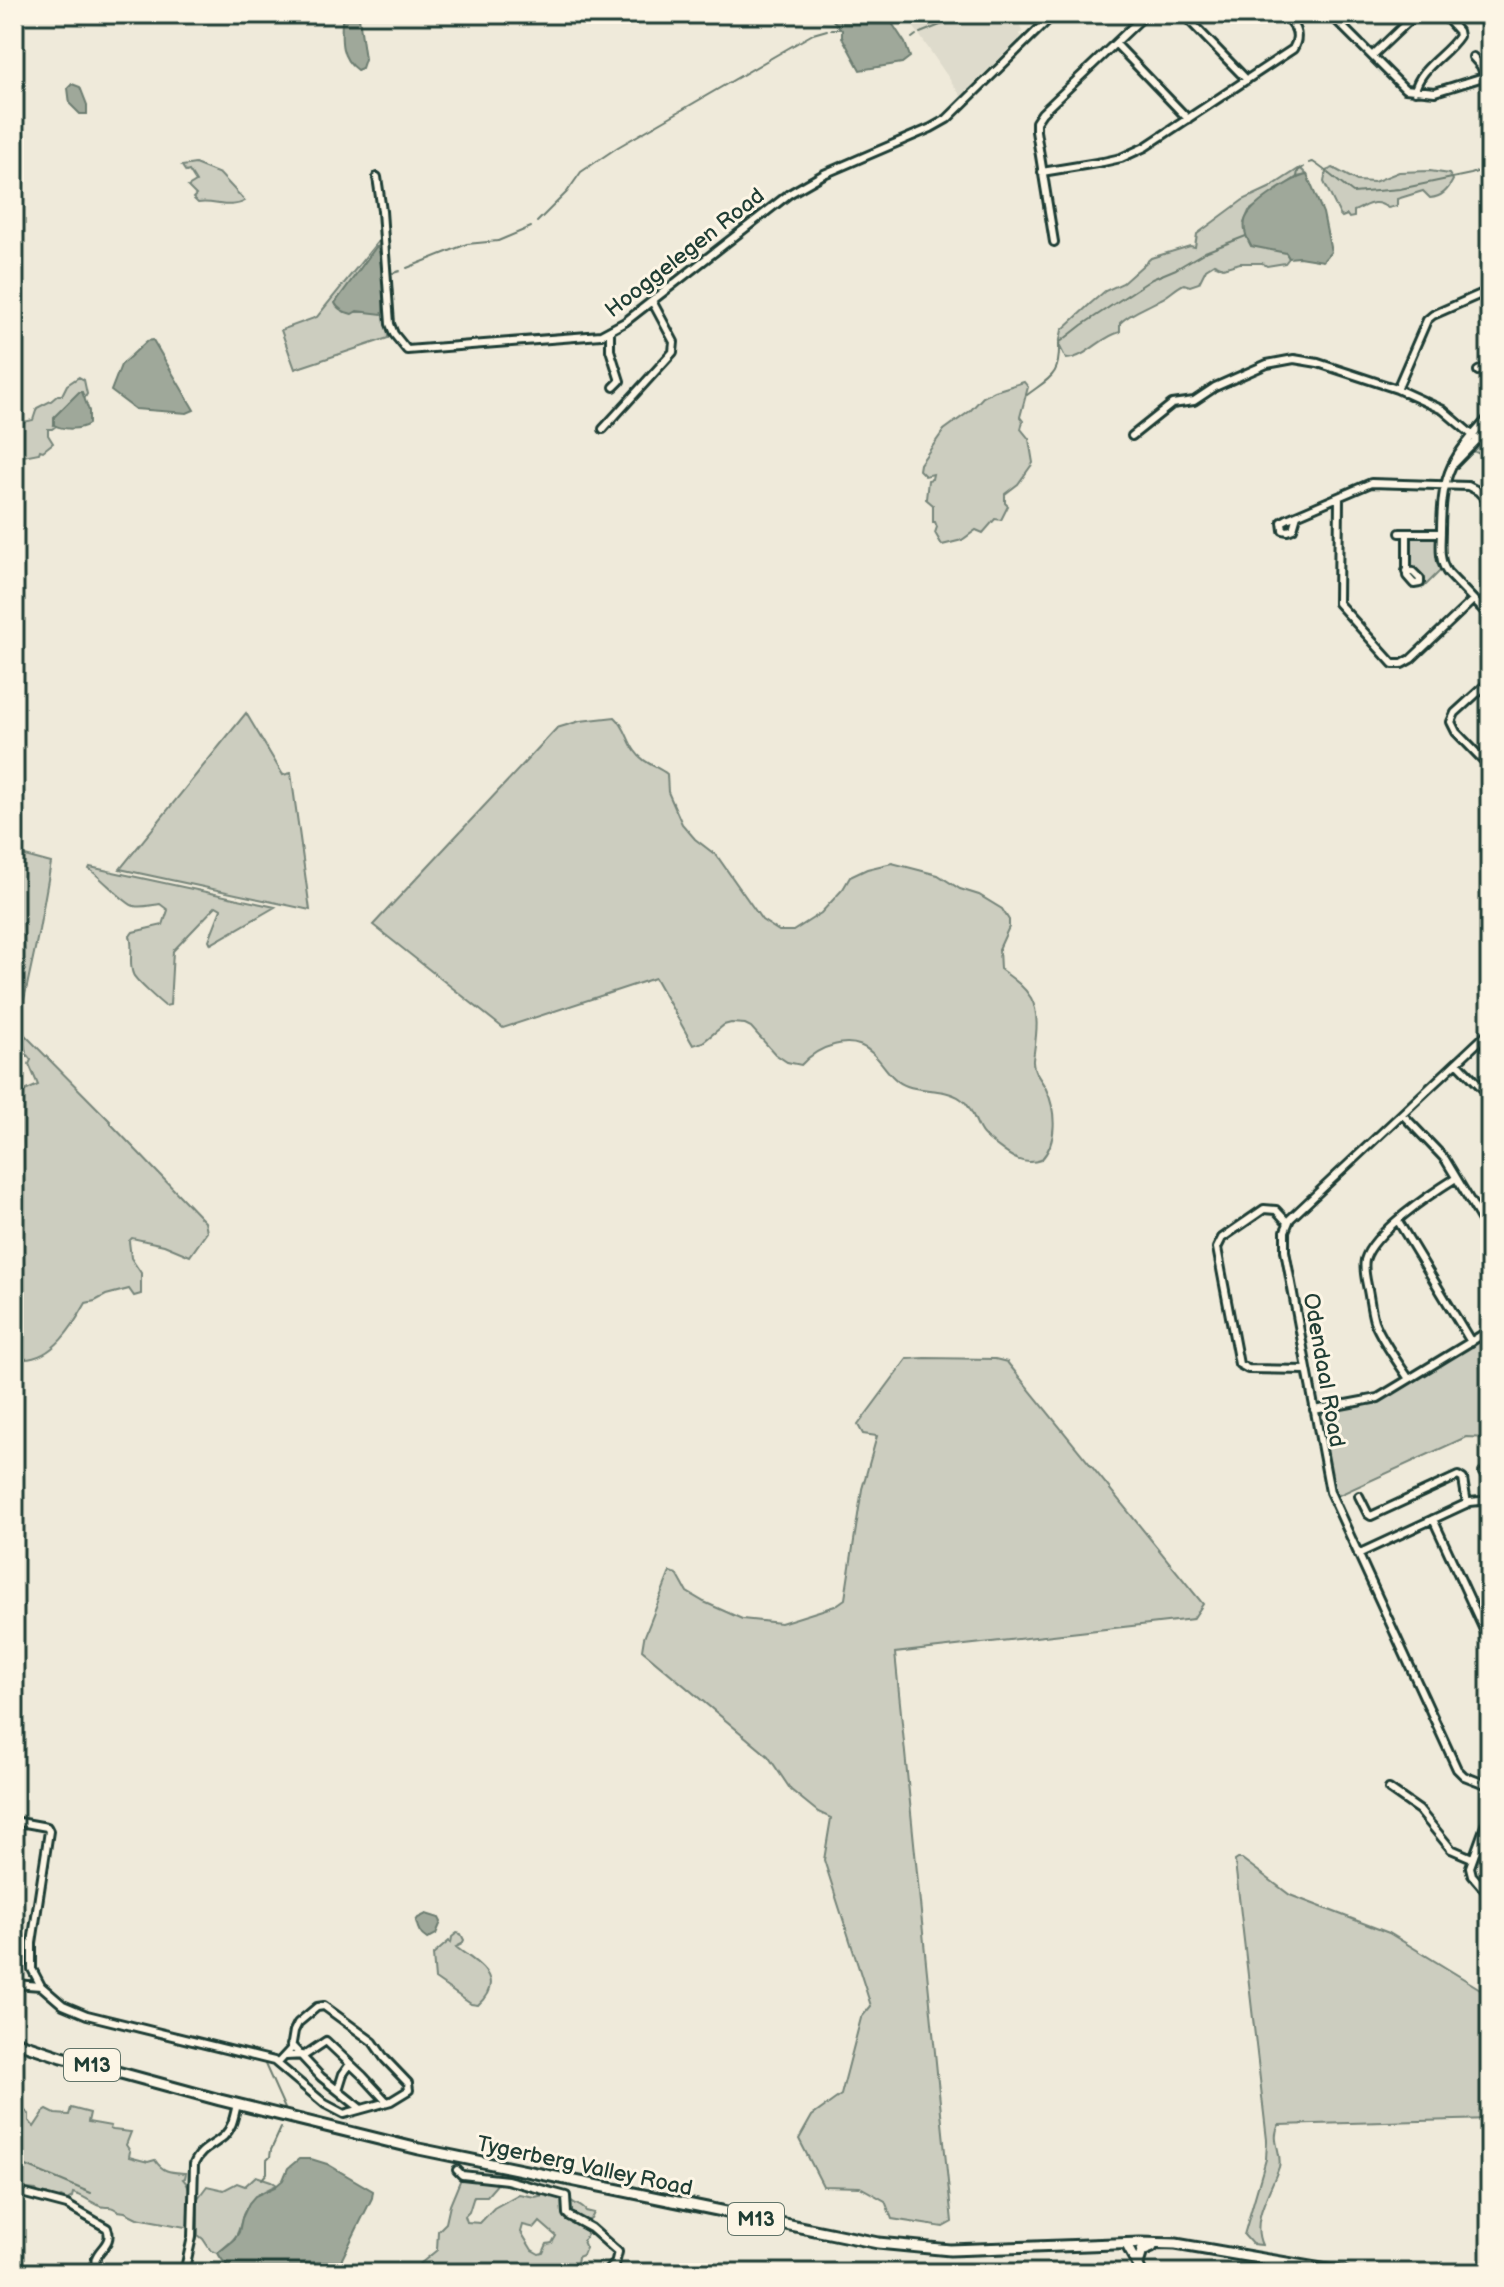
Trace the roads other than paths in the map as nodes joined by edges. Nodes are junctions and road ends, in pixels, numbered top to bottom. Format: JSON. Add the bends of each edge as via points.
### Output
{"nodes":[{"id":1,"x":1054,"y":14,"type":"edge"},
{"id":2,"x":1146,"y":14,"type":"edge"},
{"id":3,"x":1183,"y":14,"type":"edge"},
{"id":4,"x":1284,"y":14,"type":"edge"},
{"id":5,"x":1330,"y":14,"type":"edge"},
{"id":6,"x":1343,"y":14,"type":"edge"},
{"id":7,"x":1416,"y":14,"type":"edge"},
{"id":8,"x":1443,"y":14,"type":"edge"},
{"id":9,"x":1490,"y":19,"type":"edge"},
{"id":10,"x":1336,"y":21,"type":"junction"},
{"id":11,"x":1490,"y":32,"type":"edge"},
{"id":12,"x":1116,"y":44,"type":"junction"},
{"id":13,"x":1372,"y":56,"type":"junction"},
{"id":14,"x":1473,"y":57,"type":"dead end"},
{"id":15,"x":1488,"y":76,"type":"edge"},
{"id":16,"x":1247,"y":80,"type":"junction"},
{"id":17,"x":1415,"y":91,"type":"junction"},
{"id":18,"x":1188,"y":119,"type":"junction"},
{"id":19,"x":1042,"y":172,"type":"junction"},
{"id":20,"x":377,"y":177,"type":"dead end"},
{"id":21,"x":1054,"y":242,"type":"dead end"},
{"id":22,"x":1490,"y":290,"type":"edge"},
{"id":23,"x":652,"y":301,"type":"junction"},
{"id":24,"x":610,"y":332,"type":"junction"},
{"id":25,"x":1490,"y":365,"type":"edge"},
{"id":26,"x":1478,"y":371,"type":"dead end"},
{"id":27,"x":614,"y":387,"type":"dead end"},
{"id":28,"x":1397,"y":389,"type":"junction"},
{"id":29,"x":1490,"y":416,"type":"edge"},
{"id":30,"x":1490,"y":427,"type":"edge"},
{"id":31,"x":603,"y":429,"type":"dead end"},
{"id":32,"x":1132,"y":436,"type":"dead end"},
{"id":33,"x":1475,"y":438,"type":"junction"},
{"id":34,"x":1444,"y":485,"type":"junction"},
{"id":35,"x":1339,"y":497,"type":"junction"},
{"id":36,"x":1490,"y":504,"type":"edge"},
{"id":37,"x":1297,"y":515,"type":"dead end"},
{"id":38,"x":1441,"y":533,"type":"junction"},
{"id":39,"x":1406,"y":571,"type":"dead end"},
{"id":40,"x":1473,"y":600,"type":"junction"},
{"id":41,"x":1490,"y":617,"type":"edge"},
{"id":42,"x":1490,"y":681,"type":"edge"},
{"id":43,"x":1490,"y":767,"type":"edge"},
{"id":44,"x":1490,"y":1031,"type":"edge"},
{"id":45,"x":1457,"y":1062,"type":"junction"},
{"id":46,"x":1490,"y":1096,"type":"edge"},
{"id":47,"x":1402,"y":1114,"type":"junction"},
{"id":48,"x":1456,"y":1178,"type":"junction"},
{"id":49,"x":1398,"y":1221,"type":"junction"},
{"id":50,"x":1288,"y":1223,"type":"junction"},
{"id":51,"x":1490,"y":1234,"type":"edge"},
{"id":52,"x":1490,"y":1330,"type":"edge"},
{"id":53,"x":1471,"y":1342,"type":"junction"},
{"id":54,"x":1307,"y":1370,"type":"junction"},
{"id":55,"x":1409,"y":1379,"type":"junction"},
{"id":56,"x":1314,"y":1410,"type":"junction"},
{"id":57,"x":1359,"y":1496,"type":"dead end"},
{"id":58,"x":1490,"y":1500,"type":"edge"},
{"id":59,"x":1467,"y":1504,"type":"junction"},
{"id":60,"x":1433,"y":1519,"type":"junction"},
{"id":61,"x":1358,"y":1554,"type":"junction"},
{"id":62,"x":1490,"y":1643,"type":"edge"},
{"id":63,"x":1490,"y":1786,"type":"edge"},
{"id":64,"x":1389,"y":1789,"type":"dead end"},
{"id":65,"x":1490,"y":1812,"type":"edge"},
{"id":66,"x":14,"y":1821,"type":"edge"},
{"id":67,"x":1472,"y":1858,"type":"junction"},
{"id":68,"x":1490,"y":1896,"type":"edge"},
{"id":69,"x":32,"y":1969,"type":"junction"},
{"id":70,"x":22,"y":1983,"type":"junction"},
{"id":71,"x":14,"y":1984,"type":"edge"},
{"id":72,"x":41,"y":1986,"type":"junction"},
{"id":73,"x":14,"y":2041,"type":"edge"},
{"id":74,"x":291,"y":2045,"type":"junction"},
{"id":75,"x":286,"y":2056,"type":"junction"},
{"id":76,"x":299,"y":2056,"type":"junction"},
{"id":77,"x":278,"y":2063,"type":"junction"},
{"id":78,"x":350,"y":2064,"type":"junction"},
{"id":79,"x":338,"y":2090,"type":"junction"},
{"id":80,"x":387,"y":2102,"type":"junction"},
{"id":81,"x":237,"y":2104,"type":"junction"},
{"id":82,"x":361,"y":2109,"type":"junction"},
{"id":83,"x":344,"y":2114,"type":"junction"},
{"id":84,"x":338,"y":2130,"type":"junction"},
{"id":85,"x":457,"y":2170,"type":"dead end"},
{"id":86,"x":14,"y":2191,"type":"edge"},
{"id":87,"x":1126,"y":2244,"type":"junction"},
{"id":88,"x":1167,"y":2244,"type":"junction"},
{"id":89,"x":1140,"y":2269,"type":"edge"},
{"id":90,"x":100,"y":2273,"type":"edge"},
{"id":91,"x":184,"y":2273,"type":"edge"},
{"id":92,"x":605,"y":2273,"type":"edge"},
{"id":93,"x":1345,"y":2273,"type":"edge"}],
"edges":[{"from":1,"to":23,"type":"street","name":"Hooggelegen Road","via":[[947,119],[795,190]]},
{"from":2,"to":12,"type":"street"},
{"from":3,"to":16,"type":"street"},
{"from":4,"to":16,"type":"street","via":[[1296,30],[1295,46]]},
{"from":5,"to":10,"type":"street"},
{"from":6,"to":10,"type":"street"},
{"from":7,"to":13,"type":"street"},
{"from":8,"to":17,"type":"street","via":[[1458,31],[1458,39],[1419,78]]},
{"from":9,"to":11,"type":"street","via":[[1485,26]]},
{"from":10,"to":13,"type":"street"},
{"from":12,"to":18,"type":"street"},
{"from":12,"to":19,"type":"street","via":[[1038,118]]},
{"from":13,"to":17,"type":"street","via":[[1405,89]]},
{"from":14,"to":15,"type":"street"},
{"from":15,"to":17,"type":"street","via":[[1435,92]]},
{"from":16,"to":18,"type":"street"},
{"from":18,"to":19,"type":"street","via":[[1121,158]]},
{"from":19,"to":21,"type":"street"},
{"from":20,"to":24,"type":"street","name":"Hooggelegen Road","via":[[390,324],[407,350]]},
{"from":22,"to":28,"type":"street","via":[[1429,317]]},
{"from":23,"to":24,"type":"street","name":"Hooggelegen Road"},
{"from":23,"to":31,"type":"street","via":[[674,342],[673,352]]},
{"from":24,"to":27,"type":"street","via":[[620,381]]},
{"from":25,"to":26,"type":"street"},
{"from":28,"to":32,"type":"street","via":[[1294,359],[1267,364],[1194,401],[1172,404]]},
{"from":28,"to":33,"type":"street","via":[[1443,410]]},
{"from":29,"to":33,"type":"street"},
{"from":30,"to":33,"type":"street"},
{"from":33,"to":34,"type":"street","via":[[1458,453]]},
{"from":34,"to":35,"type":"street","via":[[1374,483]]},
{"from":34,"to":36,"type":"street","via":[[1472,487]]},
{"from":34,"to":38,"type":"street"},
{"from":35,"to":37,"type":"street"},
{"from":35,"to":40,"type":"street","via":[[1338,603],[1393,664],[1411,659]]},
{"from":38,"to":39,"type":"street","via":[[1404,533]]},
{"from":38,"to":40,"type":"street","via":[[1444,567]]},
{"from":40,"to":41,"type":"street"},
{"from":42,"to":43,"type":"street","via":[[1451,722]]},
{"from":44,"to":45,"type":"street"},
{"from":45,"to":46,"type":"street"},
{"from":45,"to":47,"type":"street"},
{"from":47,"to":48,"type":"street","via":[[1441,1153]]},
{"from":47,"to":50,"type":"street"},
{"from":48,"to":49,"type":"street"},
{"from":48,"to":51,"type":"street"},
{"from":49,"to":53,"type":"street"},
{"from":49,"to":55,"type":"street","via":[[1372,1246],[1365,1273],[1375,1323]]},
{"from":50,"to":54,"type":"street","name":"Odendaal Road","via":[[1285,1251]]},
{"from":50,"to":54,"type":"street","via":[[1276,1210],[1264,1209],[1222,1238],[1217,1248],[1239,1364],[1248,1369]]},
{"from":52,"to":53,"type":"street"},
{"from":53,"to":55,"type":"street"},
{"from":54,"to":56,"type":"street","name":"Odendaal Road"},
{"from":55,"to":56,"type":"street","via":[[1378,1398]]},
{"from":56,"to":61,"type":"street","name":"Odendaal Road","via":[[1330,1492]]},
{"from":57,"to":59,"type":"street","via":[[1371,1516],[1458,1476]]},
{"from":58,"to":59,"type":"street"},
{"from":59,"to":60,"type":"street"},
{"from":60,"to":61,"type":"street"},
{"from":60,"to":62,"type":"street"},
{"from":61,"to":63,"type":"street","name":"Odendaal Road","via":[[1455,1766]]},
{"from":64,"to":67,"type":"street","via":[[1419,1810],[1451,1849]]},
{"from":65,"to":67,"type":"street"},
{"from":66,"to":69,"type":"street","via":[[49,1831]]},
{"from":67,"to":68,"type":"street","via":[[1471,1872]]},
{"from":69,"to":70,"type":"street"},
{"from":69,"to":72,"type":"street"},
{"from":70,"to":71,"type":"street"},
{"from":70,"to":72,"type":"street"},
{"from":72,"to":77,"type":"street","via":[[78,2012]]},
{"from":73,"to":81,"type":"main road","name":"Tygerberg Valley Road","number":"M13"},
{"from":74,"to":75,"type":"street"},
{"from":74,"to":76,"type":"street"},
{"from":74,"to":80,"type":"street","via":[[302,2019],[319,2006],[327,2007],[373,2042],[408,2083],[407,2092]]},
{"from":75,"to":76,"type":"street"},
{"from":75,"to":77,"type":"street"},
{"from":76,"to":78,"type":"street","via":[[325,2041]]},
{"from":76,"to":79,"type":"street"},
{"from":77,"to":83,"type":"street"},
{"from":78,"to":79,"type":"street"},
{"from":78,"to":80,"type":"street"},
{"from":79,"to":82,"type":"street"},
{"from":80,"to":82,"type":"street"},
{"from":81,"to":84,"type":"main road","name":"Tygerberg Valley Road","number":"M13"},
{"from":81,"to":91,"type":"street","via":[[227,2132],[195,2160]]},
{"from":82,"to":83,"type":"street"},
{"from":83,"to":84,"type":"street"},
{"from":84,"to":87,"type":"main road","name":"Tygerberg Valley Road","number":"M13","via":[[887,2244],[950,2250]]},
{"from":85,"to":92,"type":"street","via":[[566,2196],[567,2214],[617,2250],[617,2260]]},
{"from":86,"to":90,"type":"street","via":[[67,2205],[107,2228],[109,2240],[95,2261]]},
{"from":87,"to":88,"type":"main road","number":"M13"},
{"from":87,"to":89,"type":"main road"},
{"from":88,"to":89,"type":"main road","via":[[1144,2249]]},
{"from":88,"to":93,"type":"main road","number":"M13"}]}
